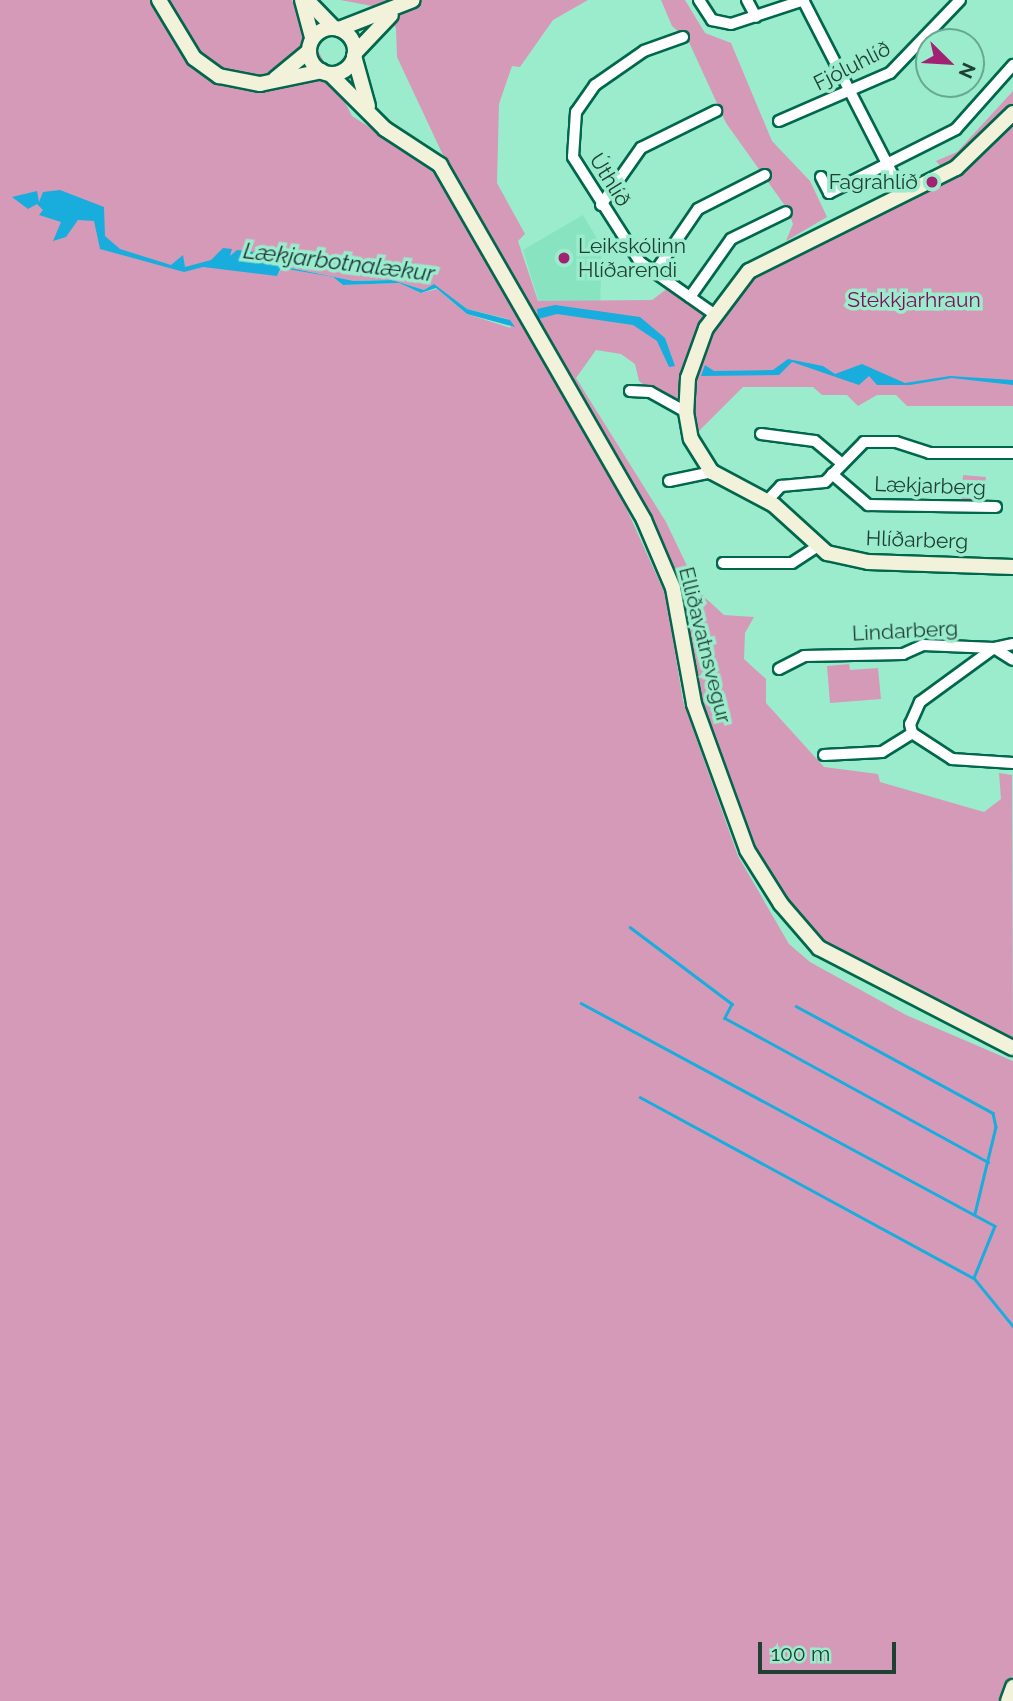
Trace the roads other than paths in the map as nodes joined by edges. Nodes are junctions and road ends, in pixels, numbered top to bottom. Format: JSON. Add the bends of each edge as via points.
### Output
{"nodes":[{"id":1,"x":159,"y":0,"type":"edge"},
{"id":2,"x":305,"y":0,"type":"edge"},
{"id":3,"x":413,"y":0,"type":"edge"},
{"id":4,"x":699,"y":0,"type":"edge"},
{"id":5,"x":747,"y":0,"type":"edge"},
{"id":6,"x":803,"y":0,"type":"edge"},
{"id":7,"x":960,"y":0,"type":"edge"},
{"id":8,"x":394,"y":11,"type":"junction"},
{"id":9,"x":756,"y":17,"type":"junction"},
{"id":10,"x":336,"y":28,"type":"junction"},
{"id":11,"x":682,"y":37,"type":"dead end"},
{"id":12,"x":310,"y":45,"type":"junction"},
{"id":13,"x":355,"y":55,"type":"junction"},
{"id":14,"x":1013,"y":65,"type":"edge"},
{"id":15,"x":326,"y":73,"type":"junction"},
{"id":16,"x":271,"y":82,"type":"junction"},
{"id":17,"x":846,"y":92,"type":"junction"},
{"id":18,"x":716,"y":111,"type":"dead end"},
{"id":19,"x":1013,"y":113,"type":"edge"},
{"id":20,"x":371,"y":114,"type":"junction"},
{"id":21,"x":779,"y":121,"type":"dead end"},
{"id":22,"x":889,"y":164,"type":"junction"},
{"id":23,"x":765,"y":175,"type":"dead end"},
{"id":24,"x":821,"y":177,"type":"dead end"},
{"id":25,"x":902,"y":193,"type":"junction"},
{"id":26,"x":601,"y":205,"type":"junction"},
{"id":27,"x":786,"y":212,"type":"dead end"},
{"id":28,"x":655,"y":272,"type":"junction"},
{"id":29,"x":690,"y":297,"type":"junction"},
{"id":30,"x":714,"y":314,"type":"junction"},
{"id":31,"x":630,"y":391,"type":"dead end"},
{"id":32,"x":686,"y":412,"type":"junction"},
{"id":33,"x":761,"y":434,"type":"dead end"},
{"id":34,"x":1013,"y":453,"type":"edge"},
{"id":35,"x":840,"y":463,"type":"junction"},
{"id":36,"x":712,"y":472,"type":"junction"},
{"id":37,"x":832,"y":474,"type":"junction"},
{"id":38,"x":669,"y":481,"type":"dead end"},
{"id":39,"x":767,"y":501,"type":"junction"},
{"id":40,"x":996,"y":507,"type":"dead end"},
{"id":41,"x":817,"y":547,"type":"junction"},
{"id":42,"x":723,"y":563,"type":"dead end"},
{"id":43,"x":1013,"y":567,"type":"edge"},
{"id":44,"x":1013,"y":644,"type":"edge"},
{"id":45,"x":994,"y":648,"type":"junction"},
{"id":46,"x":1013,"y":660,"type":"edge"},
{"id":47,"x":779,"y":669,"type":"dead end"},
{"id":48,"x":912,"y":733,"type":"junction"},
{"id":49,"x":824,"y":755,"type":"dead end"},
{"id":50,"x":1013,"y":763,"type":"edge"},
{"id":51,"x":1013,"y":1048,"type":"edge"},
{"id":52,"x":1013,"y":1687,"type":"edge"},
{"id":53,"x":1008,"y":1701,"type":"edge"}],
"edges":[{"from":1,"to":16,"type":"main road","via":[[187,48],[207,68],[234,81]]},
{"from":2,"to":10,"type":"main road"},
{"from":2,"to":12,"type":"main road"},
{"from":3,"to":8,"type":"main road"},
{"from":4,"to":9,"type":"street","via":[[707,16],[721,24]]},
{"from":5,"to":9,"type":"street"},
{"from":6,"to":9,"type":"street"},
{"from":6,"to":17,"type":"street"},
{"from":7,"to":17,"type":"street","name":"Fjóluhlíð","via":[[900,66]]},
{"from":8,"to":10,"type":"main road"},
{"from":8,"to":13,"type":"main road"},
{"from":10,"to":12,"type":"main road"},
{"from":10,"to":13,"type":"main road","via":[[350,37]]},
{"from":11,"to":26,"type":"street","name":"Úthlíð","via":[[613,68],[576,112],[573,157]]},
{"from":12,"to":15,"type":"main road"},
{"from":12,"to":16,"type":"main road"},
{"from":13,"to":15,"type":"main road","via":[[348,68]]},
{"from":13,"to":20,"type":"main road"},
{"from":14,"to":22,"type":"street","via":[[956,129]]},
{"from":15,"to":16,"type":"main road"},
{"from":15,"to":20,"type":"main road","name":"Elliðavatnsvegur"},
{"from":17,"to":21,"type":"street","name":"Fjóluhlíð"},
{"from":17,"to":22,"type":"street"},
{"from":18,"to":26,"type":"street","via":[[641,148]]},
{"from":19,"to":25,"type":"main road","name":"Hlíðarberg","via":[[971,158]]},
{"from":20,"to":51,"type":"main road","name":"Elliðavatnsvegur","via":[[440,165],[644,520],[673,588],[694,704],[747,850],[781,904],[819,948]]},
{"from":22,"to":24,"type":"street","via":[[829,193]]},
{"from":22,"to":25,"type":"street"},
{"from":23,"to":28,"type":"street","via":[[698,209]]},
{"from":25,"to":30,"type":"main road","name":"Hlíðarberg","via":[[769,256]]},
{"from":26,"to":28,"type":"street","name":"Úthlíð","via":[[640,262]]},
{"from":27,"to":29,"type":"street","via":[[731,239]]},
{"from":28,"to":29,"type":"street","name":"Úthlíð"},
{"from":29,"to":30,"type":"street","name":"Úthlíð"},
{"from":30,"to":32,"type":"main road","name":"Hlíðarberg","via":[[692,360]]},
{"from":31,"to":32,"type":"street","via":[[650,392]]},
{"from":32,"to":36,"type":"main road","name":"Hlíðarberg","via":[[691,439]]},
{"from":33,"to":35,"type":"street","via":[[815,440]]},
{"from":34,"to":35,"type":"street","name":"Lækjarberg","via":[[929,453],[883,441],[864,442]]},
{"from":35,"to":37,"type":"street","name":"Lækjarberg"},
{"from":36,"to":38,"type":"street"},
{"from":36,"to":39,"type":"main road","name":"Hlíðarberg"},
{"from":37,"to":39,"type":"street","via":[[818,485],[781,486]]},
{"from":37,"to":40,"type":"street","name":"Lækjarberg","via":[[868,505]]},
{"from":39,"to":41,"type":"main road","name":"Hlíðarberg"},
{"from":41,"to":42,"type":"street","via":[[792,563]]},
{"from":41,"to":43,"type":"main road","name":"Hlíðarberg","via":[[868,562]]},
{"from":44,"to":45,"type":"street","name":"Lindarberg"},
{"from":45,"to":46,"type":"street","name":"Lindarberg"},
{"from":45,"to":47,"type":"street","name":"Lindarberg","via":[[923,645],[903,654],[812,655]]},
{"from":45,"to":48,"type":"street","name":"Lindarberg","via":[[920,702],[911,714]]},
{"from":48,"to":49,"type":"street","via":[[882,752]]},
{"from":48,"to":50,"type":"street","via":[[952,758]]},
{"from":52,"to":53,"type":"main road"}]}
